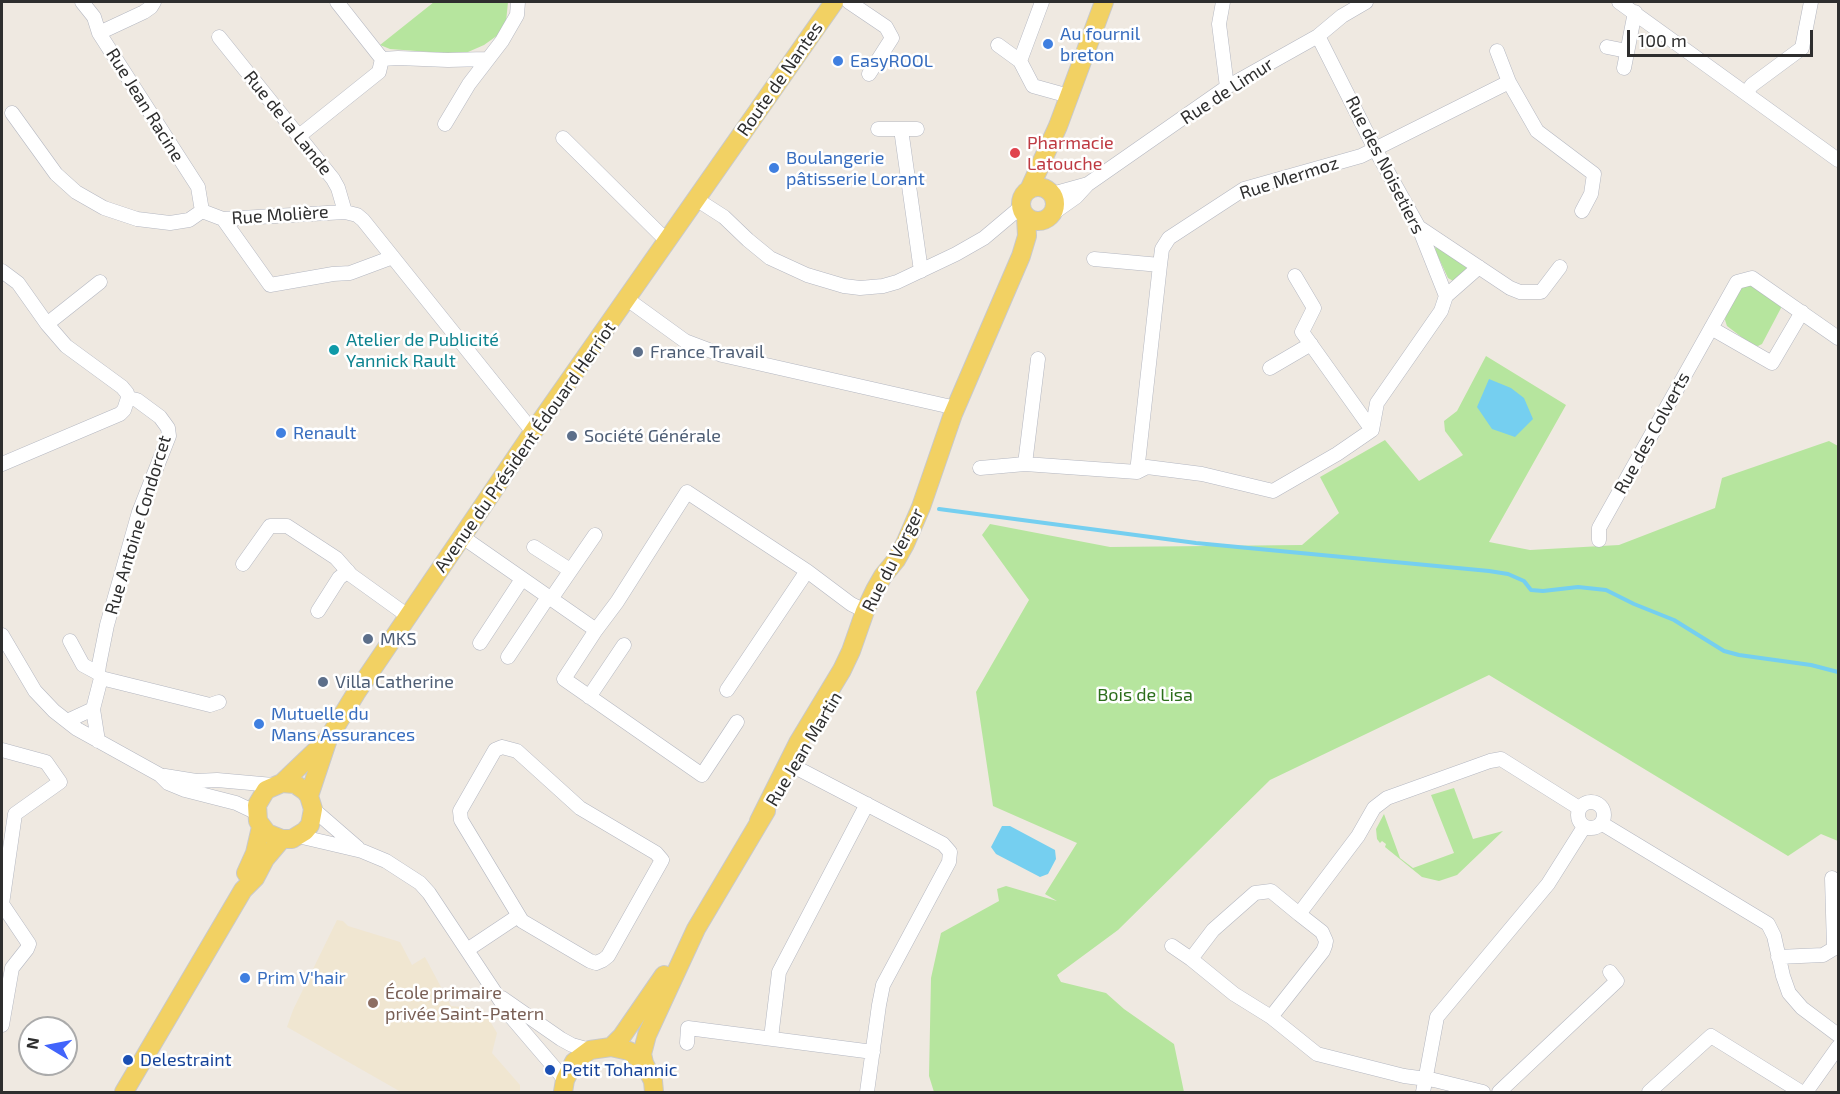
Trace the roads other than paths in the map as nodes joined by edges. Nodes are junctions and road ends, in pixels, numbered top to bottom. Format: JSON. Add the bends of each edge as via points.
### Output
{"nodes":[{"id":1,"x":82,"y":2,"type":"edge"},
{"id":2,"x":154,"y":2,"type":"edge"},
{"id":3,"x":518,"y":2,"type":"edge"},
{"id":4,"x":834,"y":2,"type":"edge"},
{"id":5,"x":849,"y":2,"type":"edge"},
{"id":6,"x":1042,"y":2,"type":"edge"},
{"id":7,"x":1104,"y":2,"type":"edge"},
{"id":8,"x":1223,"y":2,"type":"edge"},
{"id":9,"x":1366,"y":2,"type":"edge"},
{"id":10,"x":1619,"y":2,"type":"edge"},
{"id":11,"x":1811,"y":2,"type":"edge"},
{"id":12,"x":346,"y":5,"type":"edge"},
{"id":13,"x":1635,"y":12,"type":"junction"},
{"id":14,"x":99,"y":33,"type":"junction"},
{"id":15,"x":1318,"y":36,"type":"junction"},
{"id":16,"x":219,"y":37,"type":"dead end"},
{"id":17,"x":998,"y":45,"type":"dead end"},
{"id":18,"x":1607,"y":47,"type":"dead end"},
{"id":19,"x":1497,"y":51,"type":"dead end"},
{"id":20,"x":1627,"y":51,"type":"junction"},
{"id":21,"x":382,"y":59,"type":"junction"},
{"id":22,"x":486,"y":59,"type":"junction"},
{"id":23,"x":1020,"y":61,"type":"junction"},
{"id":24,"x":1624,"y":68,"type":"dead end"},
{"id":25,"x":868,"y":74,"type":"dead end"},
{"id":26,"x":1509,"y":82,"type":"junction"},
{"id":27,"x":1227,"y":87,"type":"junction"},
{"id":28,"x":1746,"y":93,"type":"junction"},
{"id":29,"x":1069,"y":96,"type":"junction"},
{"id":30,"x":12,"y":113,"type":"dead end"},
{"id":31,"x":445,"y":124,"type":"dead end"},
{"id":32,"x":878,"y":129,"type":"dead end"},
{"id":33,"x":901,"y":129,"type":"junction"},
{"id":34,"x":917,"y":129,"type":"dead end"},
{"id":35,"x":299,"y":136,"type":"junction"},
{"id":36,"x":564,"y":138,"type":"dead end"},
{"id":37,"x":1375,"y":149,"type":"junction"},
{"id":38,"x":726,"y":157,"type":"joint"},
{"id":39,"x":1839,"y":160,"type":"edge"},
{"id":40,"x":1088,"y":184,"type":"junction"},
{"id":41,"x":696,"y":199,"type":"junction"},
{"id":42,"x":1034,"y":199,"type":"junction"},
{"id":43,"x":202,"y":211,"type":"junction"},
{"id":44,"x":1582,"y":211,"type":"dead end"},
{"id":45,"x":345,"y":212,"type":"junction"},
{"id":46,"x":1048,"y":217,"type":"junction"},
{"id":47,"x":223,"y":219,"type":"junction"},
{"id":48,"x":1419,"y":228,"type":"junction"},
{"id":49,"x":667,"y":241,"type":"junction"},
{"id":50,"x":1021,"y":256,"type":"junction"},
{"id":51,"x":393,"y":257,"type":"junction"},
{"id":52,"x":1094,"y":259,"type":"dead end"},
{"id":53,"x":1160,"y":265,"type":"junction"},
{"id":54,"x":1479,"y":267,"type":"junction"},
{"id":55,"x":1560,"y":267,"type":"dead end"},
{"id":56,"x":2,"y":271,"type":"edge"},
{"id":57,"x":921,"y":271,"type":"junction"},
{"id":58,"x":1295,"y":276,"type":"dead end"},
{"id":59,"x":100,"y":282,"type":"dead end"},
{"id":60,"x":1446,"y":296,"type":"junction"},
{"id":61,"x":627,"y":299,"type":"junction"},
{"id":62,"x":1802,"y":312,"type":"junction"},
{"id":63,"x":47,"y":324,"type":"junction"},
{"id":64,"x":1711,"y":328,"type":"junction"},
{"id":65,"x":1839,"y":338,"type":"edge"},
{"id":66,"x":1311,"y":344,"type":"junction"},
{"id":67,"x":1038,"y":359,"type":"dead end"},
{"id":68,"x":1270,"y":368,"type":"dead end"},
{"id":69,"x":128,"y":398,"type":"junction"},
{"id":70,"x":956,"y":408,"type":"junction"},
{"id":71,"x":1372,"y":430,"type":"junction"},
{"id":72,"x":533,"y":432,"type":"junction"},
{"id":73,"x":2,"y":464,"type":"edge"},
{"id":74,"x":1025,"y":464,"type":"junction"},
{"id":75,"x":980,"y":468,"type":"dead end"},
{"id":76,"x":1137,"y":472,"type":"junction"},
{"id":77,"x":595,"y":535,"type":"dead end"},
{"id":78,"x":461,"y":536,"type":"junction"},
{"id":79,"x":1599,"y":540,"type":"dead end"},
{"id":80,"x":534,"y":547,"type":"dead end"},
{"id":81,"x":896,"y":560,"type":"junction"},
{"id":82,"x":243,"y":564,"type":"dead end"},
{"id":83,"x":570,"y":570,"type":"junction"},
{"id":84,"x":348,"y":571,"type":"junction"},
{"id":85,"x":807,"y":571,"type":"junction"},
{"id":86,"x":522,"y":579,"type":"junction"},
{"id":87,"x":550,"y":598,"type":"junction"},
{"id":88,"x":318,"y":611,"type":"dead end"},
{"id":89,"x":865,"y":611,"type":"junction"},
{"id":90,"x":408,"y":616,"type":"junction"},
{"id":91,"x":596,"y":630,"type":"junction"},
{"id":92,"x":2,"y":635,"type":"edge"},
{"id":93,"x":70,"y":641,"type":"dead end"},
{"id":94,"x":480,"y":644,"type":"dead end"},
{"id":95,"x":624,"y":645,"type":"dead end"},
{"id":96,"x":508,"y":657,"type":"dead end"},
{"id":97,"x":100,"y":676,"type":"junction"},
{"id":98,"x":727,"y":690,"type":"dead end"},
{"id":99,"x":589,"y":696,"type":"junction"},
{"id":100,"x":219,"y":702,"type":"dead end"},
{"id":101,"x":93,"y":709,"type":"junction"},
{"id":102,"x":67,"y":722,"type":"junction"},
{"id":103,"x":737,"y":723,"type":"dead end"},
{"id":104,"x":328,"y":739,"type":"junction"},
{"id":105,"x":98,"y":741,"type":"junction"},
{"id":106,"x":2,"y":750,"type":"edge"},
{"id":107,"x":795,"y":767,"type":"junction"},
{"id":108,"x":73,"y":773,"type":"dead end"},
{"id":109,"x":160,"y":775,"type":"junction"},
{"id":110,"x":60,"y":782,"type":"junction"},
{"id":111,"x":277,"y":784,"type":"junction"},
{"id":112,"x":311,"y":802,"type":"junction"},
{"id":113,"x":867,"y":804,"type":"junction"},
{"id":114,"x":1579,"y":808,"type":"junction"},
{"id":115,"x":259,"y":820,"type":"junction"},
{"id":116,"x":759,"y":821,"type":"junction"},
{"id":117,"x":1601,"y":823,"type":"junction"},
{"id":118,"x":1584,"y":827,"type":"junction"},
{"id":119,"x":290,"y":838,"type":"junction"},
{"id":120,"x":362,"y":851,"type":"junction"},
{"id":121,"x":1832,"y":878,"type":"dead end"},
{"id":122,"x":243,"y":890,"type":"junction"},
{"id":123,"x":1299,"y":914,"type":"junction"},
{"id":124,"x":518,"y":916,"type":"junction"},
{"id":125,"x":696,"y":929,"type":"junction"},
{"id":126,"x":1172,"y":946,"type":"dead end"},
{"id":127,"x":1836,"y":947,"type":"edge"},
{"id":128,"x":467,"y":950,"type":"junction"},
{"id":129,"x":1778,"y":957,"type":"junction"},
{"id":130,"x":1191,"y":959,"type":"junction"},
{"id":131,"x":1610,"y":972,"type":"dead end"},
{"id":132,"x":500,"y":997,"type":"junction"},
{"id":133,"x":1271,"y":1017,"type":"junction"},
{"id":134,"x":2,"y":1025,"type":"edge"},
{"id":135,"x":1839,"y":1035,"type":"edge"},
{"id":136,"x":771,"y":1038,"type":"junction"},
{"id":137,"x":687,"y":1043,"type":"dead end"},
{"id":138,"x":611,"y":1047,"type":"junction"},
{"id":139,"x":1839,"y":1047,"type":"edge"},
{"id":140,"x":590,"y":1050,"type":"junction"},
{"id":141,"x":873,"y":1052,"type":"junction"},
{"id":142,"x":644,"y":1063,"type":"junction"},
{"id":143,"x":564,"y":1086,"type":"edge"},
{"id":144,"x":1424,"y":1086,"type":"edge"},
{"id":145,"x":123,"y":1092,"type":"edge"},
{"id":146,"x":654,"y":1092,"type":"edge"},
{"id":147,"x":867,"y":1092,"type":"edge"},
{"id":148,"x":1483,"y":1092,"type":"edge"},
{"id":149,"x":1499,"y":1092,"type":"edge"},
{"id":150,"x":1649,"y":1092,"type":"edge"},
{"id":151,"x":1801,"y":1092,"type":"edge"},
{"id":152,"x":1806,"y":1092,"type":"edge"}],
"edges":[{"from":1,"to":14,"type":"street","name":"Rue Jean Racine","via":[[94,17]]},
{"from":2,"to":14,"type":"street","via":[[144,12]]},
{"from":3,"to":22,"type":"street","via":[[517,15]]},
{"from":4,"to":38,"type":"main road","name":"Route de Nantes"},
{"from":5,"to":25,"type":"street","via":[[886,27],[892,38]]},
{"from":6,"to":23,"type":"street"},
{"from":7,"to":29,"type":"main road","name":"Rue du Verger"},
{"from":8,"to":27,"type":"street","via":[[1219,24]]},
{"from":9,"to":15,"type":"street","name":"Rue de Limur"},
{"from":10,"to":13,"type":"street"},
{"from":11,"to":28,"type":"street","via":[[1802,48]]},
{"from":12,"to":21,"type":"street"},
{"from":13,"to":20,"type":"street"},
{"from":13,"to":28,"type":"street"},
{"from":14,"to":43,"type":"street","name":"Rue Jean Racine","via":[[198,187]]},
{"from":15,"to":27,"type":"street","name":"Rue de Limur"},
{"from":15,"to":37,"type":"street","name":"Rue des Noisetiers"},
{"from":16,"to":35,"type":"street","name":"Rue de la Lande"},
{"from":17,"to":23,"type":"street"},
{"from":18,"to":20,"type":"street"},
{"from":19,"to":26,"type":"street"},
{"from":20,"to":24,"type":"street"},
{"from":21,"to":22,"type":"street"},
{"from":21,"to":35,"type":"street","via":[[379,72]]},
{"from":22,"to":31,"type":"street"},
{"from":23,"to":29,"type":"street","via":[[1033,86]]},
{"from":26,"to":37,"type":"street","name":"Rue Mermoz"},
{"from":26,"to":44,"type":"street","via":[[1537,131],[1594,174],[1591,194]]},
{"from":27,"to":40,"type":"street","name":"Rue de Limur"},
{"from":28,"to":39,"type":"street"},
{"from":29,"to":42,"type":"main road","name":"Rue du Verger"},
{"from":30,"to":43,"type":"street","via":[[56,174],[76,192],[104,208],[137,219],[170,223],[189,220]]},
{"from":32,"to":33,"type":"street"},
{"from":33,"to":34,"type":"street"},
{"from":33,"to":57,"type":"street"},
{"from":35,"to":45,"type":"street","name":"Rue de la Lande","via":[[333,179]]},
{"from":36,"to":49,"type":"street"},
{"from":37,"to":48,"type":"street","name":"Rue des Noisetiers"},
{"from":37,"to":53,"type":"street","name":"Rue Mermoz","via":[[1244,189],[1169,238],[1162,249]]},
{"from":38,"to":41,"type":"main road","name":"Avenue du Président Édouard Herriot"},
{"from":40,"to":42,"type":"street","name":"Rue de Limur"},
{"from":40,"to":46,"type":"street","name":"Rue de Limur","via":[[1077,197]]},
{"from":41,"to":49,"type":"main road","name":"Avenue du Président Édouard Herriot"},
{"from":41,"to":57,"type":"street","via":[[724,217],[770,258],[807,275],[866,288],[897,282]]},
{"from":42,"to":46,"type":"main road","via":[[1035,221]]},
{"from":42,"to":46,"type":"main road","via":[[1055,204]]},
{"from":42,"to":50,"type":"main road","name":"Rue du Verger"},
{"from":42,"to":57,"type":"street","via":[[984,238]]},
{"from":43,"to":47,"type":"street","name":"Rue Molière"},
{"from":45,"to":47,"type":"street","name":"Rue Molière"},
{"from":45,"to":51,"type":"street","via":[[363,220]]},
{"from":46,"to":50,"type":"main road","name":"Rue du Verger"},
{"from":47,"to":51,"type":"street","via":[[270,285],[350,273]]},
{"from":48,"to":54,"type":"street"},
{"from":48,"to":60,"type":"street","name":"Rue des Noisetiers"},
{"from":49,"to":61,"type":"main road","name":"Avenue du Président Édouard Herriot"},
{"from":50,"to":70,"type":"main road","name":"Rue du Verger"},
{"from":51,"to":72,"type":"street"},
{"from":52,"to":53,"type":"street"},
{"from":53,"to":76,"type":"street","name":"Rue Mermoz"},
{"from":54,"to":55,"type":"street","via":[[1510,288],[1541,292]]},
{"from":54,"to":60,"type":"street"},
{"from":56,"to":63,"type":"street","name":"Rue Antoine Condorcet","via":[[18,283]]},
{"from":58,"to":66,"type":"street","via":[[1314,308],[1302,332]]},
{"from":59,"to":63,"type":"street"},
{"from":60,"to":71,"type":"street","via":[[1441,311],[1377,404]]},
{"from":61,"to":70,"type":"street","via":[[686,341],[723,355]]},
{"from":61,"to":72,"type":"main road","name":"Avenue du Président Édouard Herriot"},
{"from":62,"to":64,"type":"street","name":"Rue des Colverts","via":[[1752,278],[1737,282]]},
{"from":62,"to":64,"type":"street","via":[[1772,363]]},
{"from":62,"to":65,"type":"street","name":"Rue des Colverts"},
{"from":63,"to":69,"type":"street","name":"Rue Antoine Condorcet","via":[[81,358],[122,387]]},
{"from":64,"to":79,"type":"street","name":"Rue des Colverts","via":[[1599,528]]},
{"from":66,"to":68,"type":"street"},
{"from":66,"to":71,"type":"street"},
{"from":67,"to":74,"type":"street"},
{"from":69,"to":73,"type":"street","via":[[120,414]]},
{"from":69,"to":97,"type":"street","name":"Rue Antoine Condorcet","via":[[137,399],[160,417],[168,428],[168,436],[139,512],[106,625]]},
{"from":70,"to":81,"type":"main road","name":"Rue du Verger","via":[[921,507]]},
{"from":71,"to":76,"type":"street","via":[[1273,491],[1191,472],[1147,466]]},
{"from":72,"to":78,"type":"main road","name":"Avenue du Président Édouard Herriot"},
{"from":74,"to":75,"type":"street"},
{"from":74,"to":76,"type":"street"},
{"from":77,"to":83,"type":"street"},
{"from":78,"to":86,"type":"street"},
{"from":78,"to":90,"type":"main road","name":"Avenue du Président Édouard Herriot"},
{"from":80,"to":83,"type":"street"},
{"from":81,"to":89,"type":"main road","name":"Rue du Verger"},
{"from":81,"to":107,"type":"main road","name":"Rue Jean Martin","via":[[858,654]]},
{"from":82,"to":84,"type":"street","via":[[270,526],[279,525],[287,526],[336,558]]},
{"from":83,"to":87,"type":"street"},
{"from":84,"to":88,"type":"street"},
{"from":84,"to":90,"type":"street"},
{"from":85,"to":89,"type":"street"},
{"from":85,"to":91,"type":"street","via":[[687,492]]},
{"from":85,"to":98,"type":"street"},
{"from":86,"to":87,"type":"street"},
{"from":86,"to":94,"type":"street"},
{"from":87,"to":91,"type":"street"},
{"from":87,"to":96,"type":"street"},
{"from":89,"to":116,"type":"main road","name":"Rue du Verger","via":[[852,651],[798,743]]},
{"from":90,"to":104,"type":"main road","name":"Avenue du Président Édouard Herriot"},
{"from":91,"to":99,"type":"street","via":[[564,679]]},
{"from":92,"to":102,"type":"street","via":[[35,691]]},
{"from":93,"to":97,"type":"street","via":[[83,665]]},
{"from":95,"to":99,"type":"street"},
{"from":97,"to":100,"type":"street","via":[[210,705]]},
{"from":97,"to":101,"type":"street","name":"Rue Antoine Condorcet"},
{"from":99,"to":103,"type":"street","via":[[702,775]]},
{"from":101,"to":102,"type":"street"},
{"from":101,"to":105,"type":"street","name":"Rue Antoine Condorcet"},
{"from":102,"to":105,"type":"street"},
{"from":104,"to":111,"type":"main road","name":"Avenue du Président Édouard Herriot"},
{"from":104,"to":112,"type":"main road","name":"Avenue du Président Édouard Herriot"},
{"from":105,"to":109,"type":"street"},
{"from":106,"to":110,"type":"street","via":[[46,762]]},
{"from":107,"to":113,"type":"street"},
{"from":107,"to":116,"type":"main road","name":"Rue Jean Martin"},
{"from":108,"to":110,"type":"street"},
{"from":109,"to":111,"type":"street","via":[[196,781]]},
{"from":109,"to":115,"type":"street","via":[[175,786],[236,803]]},
{"from":110,"to":134,"type":"street","via":[[15,814],[2,904],[29,944],[12,968]]},
{"from":111,"to":112,"type":"main road","via":[[300,787]]},
{"from":111,"to":115,"type":"main road","via":[[260,797]]},
{"from":112,"to":119,"type":"main road","via":[[310,825]]},
{"from":112,"to":120,"type":"street"},
{"from":113,"to":136,"type":"street","via":[[779,972]]},
{"from":113,"to":141,"type":"street","via":[[943,844],[950,852],[949,862],[884,985]]},
{"from":114,"to":117,"type":"street","via":[[1590,801],[1598,804],[1604,811]]},
{"from":114,"to":118,"type":"street","via":[[1577,817]]},
{"from":114,"to":123,"type":"street","via":[[1501,759],[1387,798],[1374,808],[1358,836]]},
{"from":115,"to":119,"type":"main road","via":[[274,837]]},
{"from":115,"to":122,"type":"main road","via":[[255,853]]},
{"from":116,"to":125,"type":"main road","name":"Rue Jean Martin"},
{"from":117,"to":118,"type":"street","via":[[1593,828]]},
{"from":117,"to":129,"type":"street","via":[[1768,924]]},
{"from":118,"to":144,"type":"street","via":[[1548,884],[1437,1017]]},
{"from":119,"to":120,"type":"street"},
{"from":119,"to":122,"type":"main road","via":[[266,859]]},
{"from":120,"to":128,"type":"street","via":[[420,883]]},
{"from":121,"to":127,"type":"street"},
{"from":122,"to":145,"type":"main road"},
{"from":123,"to":130,"type":"street","via":[[1271,891],[1255,892],[1213,930]]},
{"from":123,"to":133,"type":"street","via":[[1322,932],[1325,946]]},
{"from":124,"to":124,"type":"street","via":[[460,815],[495,750],[502,747],[517,751],[580,808],[662,860],[608,956],[596,963]]},
{"from":124,"to":128,"type":"street"},
{"from":125,"to":138,"type":"main road","name":"Rue Jean Martin"},
{"from":125,"to":142,"type":"main road","name":"Rue Jean Martin","via":[[647,1035]]},
{"from":126,"to":130,"type":"street"},
{"from":127,"to":129,"type":"street","via":[[1823,955]]},
{"from":128,"to":132,"type":"street"},
{"from":129,"to":135,"type":"street","via":[[1785,984],[1795,1000]]},
{"from":130,"to":133,"type":"street","via":[[1234,994]]},
{"from":131,"to":149,"type":"street","via":[[1617,981]]},
{"from":132,"to":140,"type":"street","via":[[561,1039]]},
{"from":132,"to":143,"type":"street"},
{"from":133,"to":144,"type":"street","via":[[1317,1054],[1404,1076]]},
{"from":136,"to":137,"type":"street","via":[[688,1028]]},
{"from":136,"to":141,"type":"street"},
{"from":138,"to":140,"type":"main road"},
{"from":138,"to":142,"type":"main road","via":[[629,1052]]},
{"from":139,"to":152,"type":"street"},
{"from":140,"to":143,"type":"main road","via":[[574,1062]]},
{"from":141,"to":147,"type":"street"},
{"from":142,"to":146,"type":"main road"},
{"from":144,"to":148,"type":"street"},
{"from":150,"to":151,"type":"street","via":[[1711,1036]]}]}
